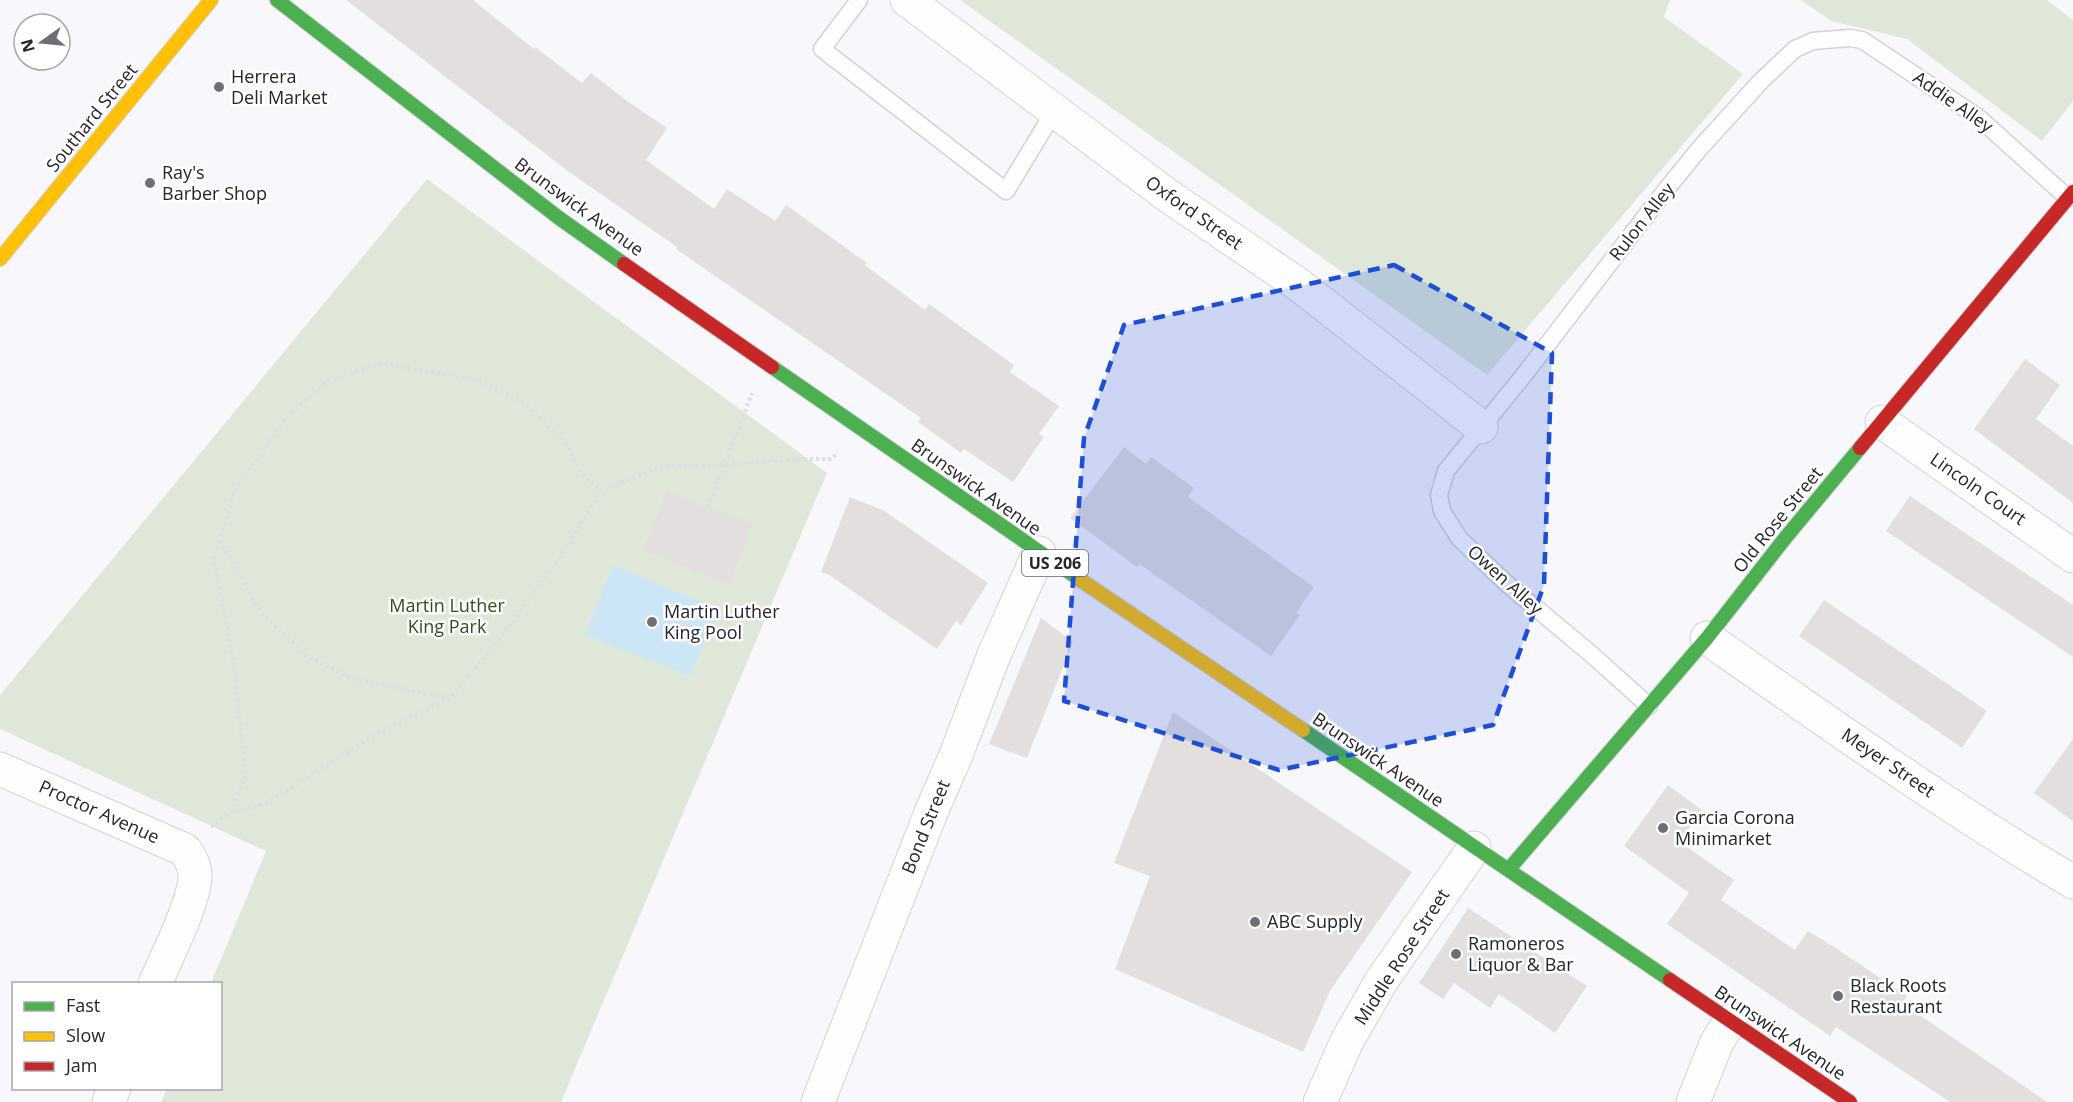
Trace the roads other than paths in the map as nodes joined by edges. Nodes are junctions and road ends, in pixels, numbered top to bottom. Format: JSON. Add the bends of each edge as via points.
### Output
{"nodes":[{"id":1,"x":211,"y":0,"type":"edge"},
{"id":2,"x":277,"y":0,"type":"edge"},
{"id":3,"x":859,"y":0,"type":"edge"},
{"id":4,"x":907,"y":0,"type":"edge"},
{"id":5,"x":1823,"y":38,"type":"joint"},
{"id":6,"x":1055,"y":110,"type":"junction"},
{"id":7,"x":2071,"y":195,"type":"edge"},
{"id":8,"x":0,"y":259,"type":"edge"},
{"id":9,"x":1882,"y":422,"type":"junction"},
{"id":10,"x":1481,"y":427,"type":"junction"},
{"id":11,"x":1039,"y":553,"type":"junction"},
{"id":12,"x":2073,"y":556,"type":"edge"},
{"id":13,"x":1707,"y":638,"type":"junction"},
{"id":14,"x":1648,"y":706,"type":"junction"},
{"id":15,"x":0,"y":769,"type":"edge"},
{"id":16,"x":1474,"y":848,"type":"junction"},
{"id":17,"x":1509,"y":869,"type":"junction"},
{"id":18,"x":2073,"y":882,"type":"edge"},
{"id":19,"x":156,"y":982,"type":"edge"},
{"id":20,"x":1730,"y":1021,"type":"junction"},
{"id":21,"x":818,"y":1102,"type":"edge"},
{"id":22,"x":1320,"y":1102,"type":"edge"},
{"id":23,"x":1693,"y":1102,"type":"edge"},
{"id":24,"x":1850,"y":1102,"type":"edge"}],
"edges":[{"from":1,"to":8,"type":"main road","name":"Southard Street"},
{"from":2,"to":11,"type":"main road","name":"Brunswick Avenue","number":"US 206","via":[[559,218]]},
{"from":3,"to":6,"type":"lane","via":[[822,49],[1006,191]]},
{"from":4,"to":6,"type":"street","name":"Oxford Street"},
{"from":5,"to":7,"type":"lane","name":"Addie Alley","via":[[1862,40],[1979,118]]},
{"from":5,"to":10,"type":"lane","name":"Rulon Alley","via":[[1795,50],[1700,148]]},
{"from":6,"to":10,"type":"street","name":"Oxford Street","via":[[1167,195],[1299,285]]},
{"from":7,"to":9,"type":"main road","name":"Old Rose Street"},
{"from":9,"to":12,"type":"street","name":"Lincoln Court"},
{"from":9,"to":13,"type":"main road","name":"Old Rose Street"},
{"from":10,"to":14,"type":"lane","name":"Owen Alley","via":[[1446,471],[1440,495],[1442,511],[1459,538],[1506,583]]},
{"from":11,"to":16,"type":"main road","name":"Brunswick Avenue","number":"US 206"},
{"from":11,"to":21,"type":"street","name":"Bond Street","via":[[994,655]]},
{"from":13,"to":14,"type":"main road","name":"Old Rose Street"},
{"from":13,"to":18,"type":"street","name":"Meyer Street","via":[[1852,740]]},
{"from":14,"to":17,"type":"main road","name":"Old Rose Street"},
{"from":15,"to":19,"type":"street","name":"Proctor Avenue","via":[[189,856],[195,877],[192,895]]},
{"from":16,"to":17,"type":"main road","name":"Brunswick Avenue","number":"US 206"},
{"from":16,"to":22,"type":"street","name":"Middle Rose Street","via":[[1382,980],[1347,1041]]},
{"from":17,"to":20,"type":"main road","name":"Brunswick Avenue","number":"US 206"},
{"from":20,"to":23,"type":"street","via":[[1717,1042]]},
{"from":20,"to":24,"type":"main road","name":"Brunswick Avenue","number":"US 206"}]}
